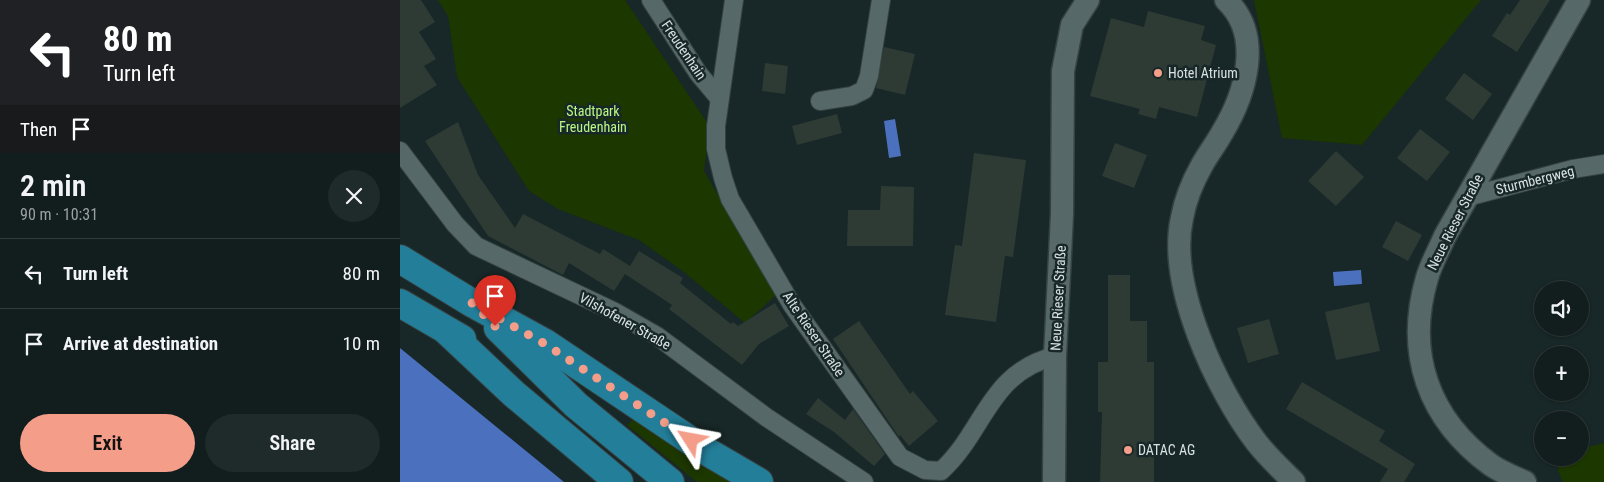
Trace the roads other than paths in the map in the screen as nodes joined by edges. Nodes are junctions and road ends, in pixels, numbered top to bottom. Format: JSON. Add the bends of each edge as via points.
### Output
{"nodes":[{"id":1,"x":651,"y":0,"type":"edge"},
{"id":2,"x":734,"y":0,"type":"edge"},
{"id":3,"x":881,"y":0,"type":"edge"},
{"id":4,"x":1088,"y":0,"type":"edge"},
{"id":5,"x":1226,"y":0,"type":"edge"},
{"id":6,"x":1579,"y":0,"type":"edge"},
{"id":7,"x":719,"y":98,"type":"junction"},
{"id":8,"x":820,"y":101,"type":"dead end"},
{"id":9,"x":400,"y":151,"type":"edge"},
{"id":10,"x":1604,"y":164,"type":"edge"},
{"id":11,"x":1467,"y":197,"type":"junction"},
{"id":12,"x":400,"y":259,"type":"edge"},
{"id":13,"x":400,"y":303,"type":"edge"},
{"id":14,"x":472,"y":303,"type":"junction"},
{"id":15,"x":447,"y":331,"type":"junction"},
{"id":16,"x":1055,"y":356,"type":"junction"},
{"id":17,"x":576,"y":405,"type":"junction"},
{"id":18,"x":619,"y":482,"type":"edge"},
{"id":19,"x":670,"y":482,"type":"edge"},
{"id":20,"x":759,"y":482,"type":"edge"},
{"id":21,"x":864,"y":482,"type":"edge"},
{"id":22,"x":1054,"y":482,"type":"edge"},
{"id":23,"x":1294,"y":482,"type":"edge"},
{"id":24,"x":1525,"y":482,"type":"edge"}],
"edges":[{"from":1,"to":7,"type":"street","name":"Freudenhain","via":[[698,73]]},
{"from":2,"to":7,"type":"street","name":"Alte Rieser Straße"},
{"from":3,"to":8,"type":"street","via":[[864,90],[852,96]]},
{"from":4,"to":16,"type":"street","name":"Neue Rieser Straße","via":[[1072,25],[1062,71],[1062,214]]},
{"from":5,"to":23,"type":"street","via":[[1240,18],[1247,40],[1248,65],[1238,102],[1201,165],[1190,194],[1182,219],[1179,269],[1186,297],[1213,367],[1235,410],[1257,444]]},
{"from":6,"to":11,"type":"street","name":"Neue Rieser Straße"},
{"from":7,"to":16,"type":"street","name":"Alte Rieser Straße","via":[[716,149],[730,199],[792,305],[900,457],[925,470],[941,471],[1006,384],[1036,361]]},
{"from":9,"to":21,"type":"street","name":"Vilshofener Straße","via":[[455,224],[476,246],[615,312],[657,336],[766,417]]},
{"from":10,"to":11,"type":"street","name":"Sturmbergweg"},
{"from":11,"to":24,"type":"street","name":"Neue Rieser Straße","via":[[1427,276],[1419,310],[1421,367],[1444,418],[1466,444],[1493,466]]},
{"from":12,"to":14,"type":"main road"},
{"from":13,"to":15,"type":"main road"},
{"from":14,"to":17,"type":"main road"},
{"from":14,"to":20,"type":"main road","via":[[545,344]]},
{"from":15,"to":17,"type":"main road"},
{"from":15,"to":18,"type":"main road","via":[[514,394]]},
{"from":16,"to":22,"type":"street","name":"Neue Rieser Straße"},
{"from":17,"to":19,"type":"main road"}]}
